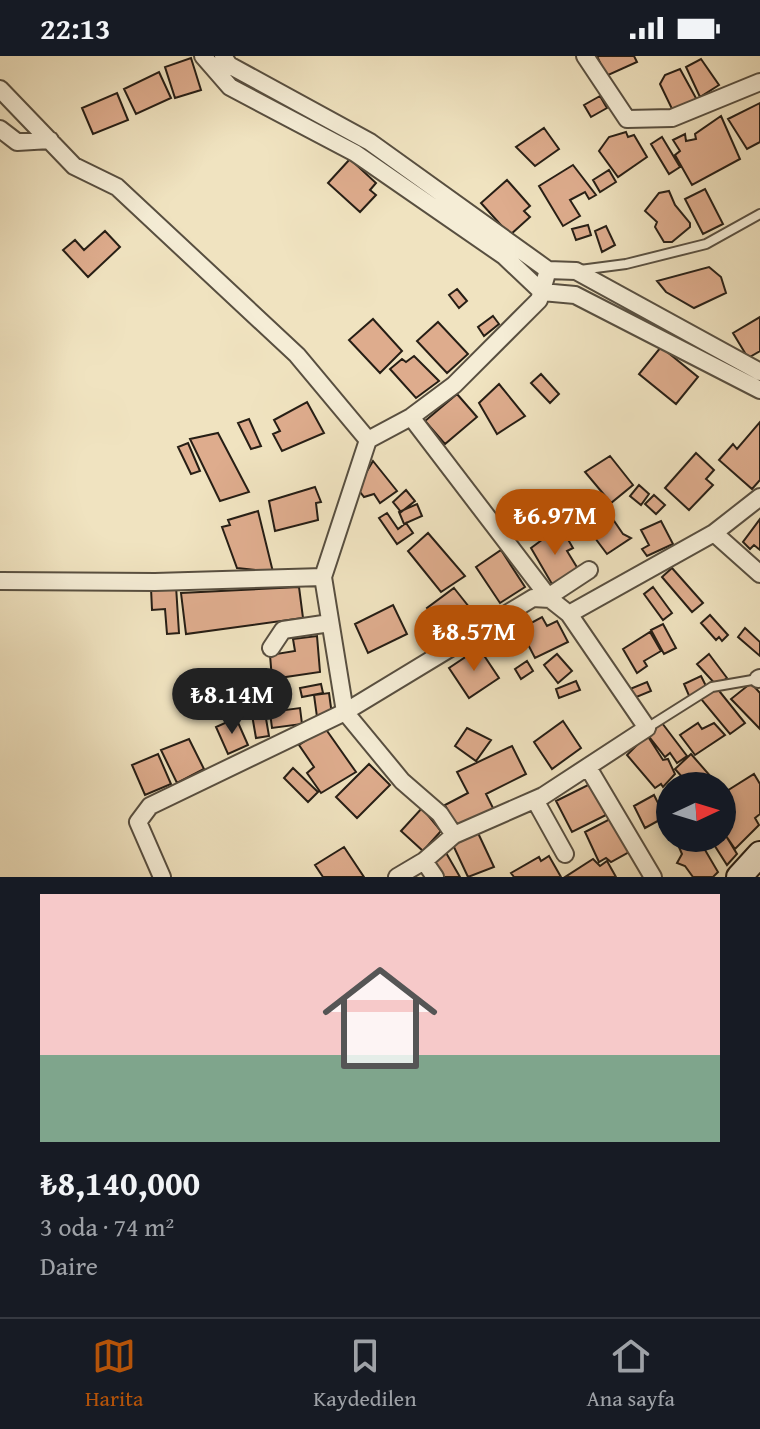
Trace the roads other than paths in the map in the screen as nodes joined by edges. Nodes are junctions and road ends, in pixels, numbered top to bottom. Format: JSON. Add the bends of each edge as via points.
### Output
{"nodes":[{"id":1,"x":203,"y":56,"type":"edge"},
{"id":2,"x":223,"y":56,"type":"edge"},
{"id":3,"x":585,"y":56,"type":"edge"},
{"id":4,"x":760,"y":82,"type":"edge"},
{"id":5,"x":0,"y":89,"type":"edge"},
{"id":6,"x":0,"y":129,"type":"edge"},
{"id":7,"x":50,"y":140,"type":"junction"},
{"id":8,"x":760,"y":214,"type":"edge"},
{"id":9,"x":548,"y":270,"type":"junction"},
{"id":10,"x":576,"y":271,"type":"junction"},
{"id":11,"x":542,"y":292,"type":"junction"},
{"id":12,"x":760,"y":372,"type":"edge"},
{"id":13,"x":760,"y":390,"type":"edge"},
{"id":14,"x":411,"y":417,"type":"junction"},
{"id":15,"x":368,"y":440,"type":"junction"},
{"id":16,"x":760,"y":497,"type":"edge"},
{"id":17,"x":714,"y":533,"type":"junction"},
{"id":18,"x":589,"y":570,"type":"dead end"},
{"id":19,"x":760,"y":574,"type":"edge"},
{"id":20,"x":323,"y":577,"type":"junction"},
{"id":21,"x":0,"y":581,"type":"edge"},
{"id":22,"x":549,"y":598,"type":"junction"},
{"id":23,"x":569,"y":614,"type":"junction"},
{"id":24,"x":330,"y":623,"type":"junction"},
{"id":25,"x":271,"y":648,"type":"dead end"},
{"id":26,"x":759,"y":678,"type":"edge"},
{"id":27,"x":345,"y":712,"type":"junction"},
{"id":28,"x":647,"y":728,"type":"junction"},
{"id":29,"x":589,"y":769,"type":"junction"},
{"id":30,"x":535,"y":800,"type":"junction"},
{"id":31,"x":454,"y":835,"type":"junction"},
{"id":32,"x":565,"y":854,"type":"dead end"},
{"id":33,"x":760,"y":854,"type":"edge"},
{"id":34,"x":424,"y":861,"type":"junction"},
{"id":35,"x":162,"y":877,"type":"edge"},
{"id":36,"x":397,"y":877,"type":"edge"},
{"id":37,"x":435,"y":877,"type":"edge"},
{"id":38,"x":653,"y":877,"type":"edge"},
{"id":39,"x":739,"y":877,"type":"edge"}],
"edges":[{"from":1,"to":11,"type":"street","via":[[230,87],[355,153],[504,256]]},
{"from":2,"to":9,"type":"street","via":[[229,65],[370,142]]},
{"from":3,"to":4,"type":"street","via":[[627,119],[672,118]]},
{"from":5,"to":7,"type":"street"},
{"from":6,"to":7,"type":"street","via":[[17,142]]},
{"from":7,"to":15,"type":"street","via":[[74,166],[117,187],[297,355]]},
{"from":8,"to":10,"type":"lane","via":[[706,244]]},
{"from":9,"to":10,"type":"street"},
{"from":9,"to":11,"type":"street"},
{"from":10,"to":12,"type":"street"},
{"from":11,"to":13,"type":"street","via":[[575,295]]},
{"from":11,"to":14,"type":"street","via":[[454,385]]},
{"from":14,"to":15,"type":"street"},
{"from":14,"to":22,"type":"street"},
{"from":15,"to":20,"type":"street"},
{"from":16,"to":17,"type":"street"},
{"from":17,"to":19,"type":"street"},
{"from":17,"to":23,"type":"street"},
{"from":18,"to":22,"type":"street"},
{"from":20,"to":21,"type":"street"},
{"from":20,"to":24,"type":"street"},
{"from":22,"to":23,"type":"street"},
{"from":22,"to":27,"type":"street","via":[[533,598]]},
{"from":23,"to":28,"type":"street"},
{"from":24,"to":25,"type":"street","via":[[283,630]]},
{"from":24,"to":27,"type":"street"},
{"from":26,"to":28,"type":"lane","via":[[712,687]]},
{"from":27,"to":31,"type":"street"},
{"from":27,"to":35,"type":"street","via":[[150,806],[138,822]]},
{"from":28,"to":29,"type":"street"},
{"from":29,"to":30,"type":"street"},
{"from":29,"to":38,"type":"street"},
{"from":30,"to":31,"type":"street"},
{"from":30,"to":32,"type":"street"},
{"from":31,"to":34,"type":"street"},
{"from":33,"to":39,"type":"street"},
{"from":34,"to":36,"type":"street"},
{"from":34,"to":37,"type":"street"}]}
